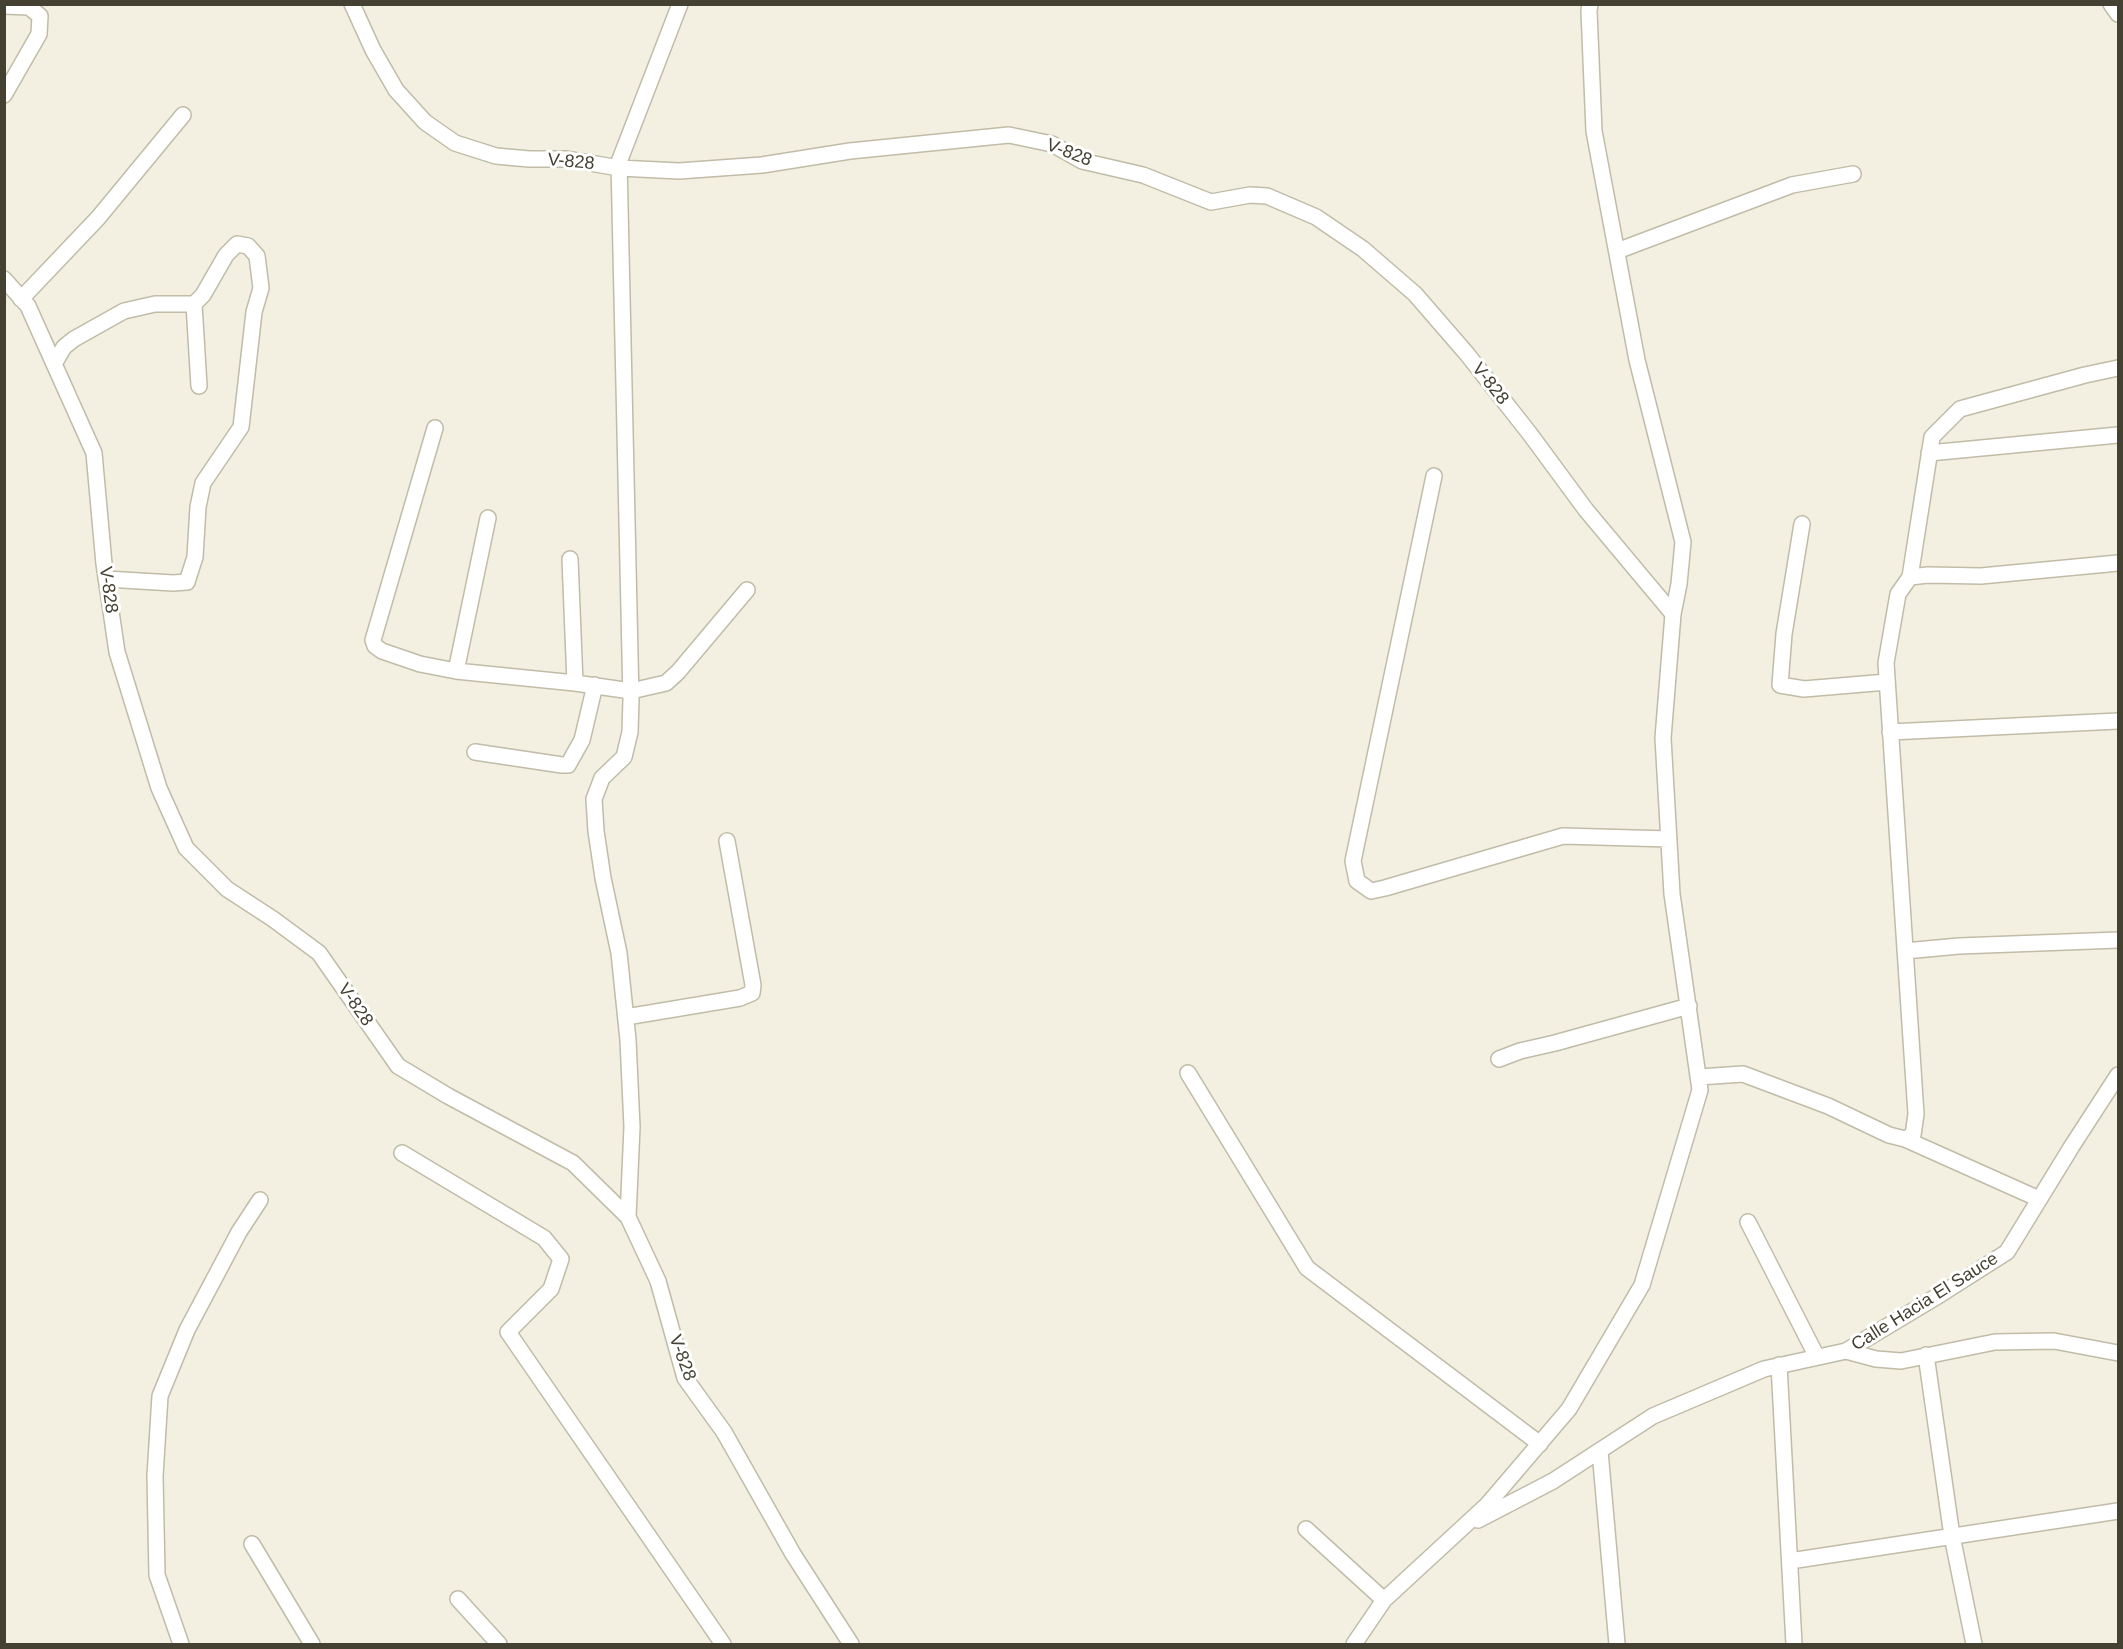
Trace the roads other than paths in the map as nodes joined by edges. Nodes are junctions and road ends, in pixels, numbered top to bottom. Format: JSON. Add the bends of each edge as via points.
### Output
{"nodes":[{"id":1,"x":352,"y":4,"type":"edge"},
{"id":2,"x":680,"y":4,"type":"edge"},
{"id":3,"x":1590,"y":4,"type":"edge"},
{"id":4,"x":2111,"y":4,"type":"edge"},
{"id":5,"x":4,"y":6,"type":"edge"},
{"id":6,"x":2118,"y":14,"type":"edge"},
{"id":7,"x":4,"y":95,"type":"edge"},
{"id":8,"x":183,"y":115,"type":"dead end"},
{"id":9,"x":619,"y":168,"type":"junction"},
{"id":10,"x":1853,"y":174,"type":"dead end"},
{"id":11,"x":1617,"y":251,"type":"junction"},
{"id":12,"x":4,"y":279,"type":"edge"},
{"id":13,"x":21,"y":299,"type":"junction"},
{"id":14,"x":194,"y":304,"type":"junction"},
{"id":15,"x":54,"y":364,"type":"junction"},
{"id":16,"x":2118,"y":368,"type":"edge"},
{"id":17,"x":199,"y":386,"type":"dead end"},
{"id":18,"x":435,"y":428,"type":"dead end"},
{"id":19,"x":2118,"y":435,"type":"edge"},
{"id":20,"x":1929,"y":453,"type":"junction"},
{"id":21,"x":1434,"y":476,"type":"dead end"},
{"id":22,"x":488,"y":518,"type":"dead end"},
{"id":23,"x":1802,"y":524,"type":"dead end"},
{"id":24,"x":570,"y":558,"type":"dead end"},
{"id":25,"x":2118,"y":563,"type":"edge"},
{"id":26,"x":1910,"y":577,"type":"junction"},
{"id":27,"x":106,"y":579,"type":"junction"},
{"id":28,"x":747,"y":590,"type":"dead end"},
{"id":29,"x":1673,"y":614,"type":"junction"},
{"id":30,"x":456,"y":670,"type":"junction"},
{"id":31,"x":1887,"y":682,"type":"junction"},
{"id":32,"x":575,"y":683,"type":"junction"},
{"id":33,"x":596,"y":686,"type":"junction"},
{"id":34,"x":631,"y":691,"type":"junction"},
{"id":35,"x":2118,"y":721,"type":"edge"},
{"id":36,"x":1890,"y":732,"type":"junction"},
{"id":37,"x":475,"y":752,"type":"dead end"},
{"id":38,"x":1669,"y":839,"type":"junction"},
{"id":39,"x":727,"y":841,"type":"dead end"},
{"id":40,"x":2118,"y":940,"type":"edge"},
{"id":41,"x":1905,"y":951,"type":"junction"},
{"id":42,"x":1689,"y":1006,"type":"junction"},
{"id":43,"x":626,"y":1017,"type":"junction"},
{"id":44,"x":1499,"y":1059,"type":"dead end"},
{"id":45,"x":1188,"y":1072,"type":"dead end"},
{"id":46,"x":2118,"y":1075,"type":"edge"},
{"id":47,"x":1699,"y":1077,"type":"junction"},
{"id":48,"x":1905,"y":1139,"type":"junction"},
{"id":49,"x":402,"y":1153,"type":"dead end"},
{"id":50,"x":2039,"y":1199,"type":"junction"},
{"id":51,"x":260,"y":1200,"type":"dead end"},
{"id":52,"x":628,"y":1216,"type":"junction"},
{"id":53,"x":1748,"y":1222,"type":"dead end"},
{"id":54,"x":1846,"y":1351,"type":"junction"},
{"id":55,"x":2118,"y":1353,"type":"edge"},
{"id":56,"x":1926,"y":1355,"type":"junction"},
{"id":57,"x":1816,"y":1357,"type":"junction"},
{"id":58,"x":1779,"y":1365,"type":"junction"},
{"id":59,"x":1540,"y":1444,"type":"junction"},
{"id":60,"x":1600,"y":1451,"type":"junction"},
{"id":61,"x":2118,"y":1511,"type":"edge"},
{"id":62,"x":1306,"y":1529,"type":"dead end"},
{"id":63,"x":1460,"y":1530,"type":"junction"},
{"id":64,"x":1952,"y":1536,"type":"junction"},
{"id":65,"x":252,"y":1544,"type":"dead end"},
{"id":66,"x":1790,"y":1561,"type":"junction"},
{"id":67,"x":458,"y":1599,"type":"dead end"},
{"id":68,"x":1384,"y":1600,"type":"junction"},
{"id":69,"x":181,"y":1644,"type":"edge"},
{"id":70,"x":312,"y":1644,"type":"edge"},
{"id":71,"x":499,"y":1644,"type":"edge"},
{"id":72,"x":723,"y":1644,"type":"edge"},
{"id":73,"x":851,"y":1644,"type":"edge"},
{"id":74,"x":1353,"y":1644,"type":"edge"},
{"id":75,"x":1617,"y":1644,"type":"edge"},
{"id":76,"x":1794,"y":1644,"type":"edge"},
{"id":77,"x":1974,"y":1644,"type":"edge"}],
"edges":[{"from":1,"to":9,"type":"street","name":"V-828","via":[[396,90],[424,122],[454,143],[496,156],[567,159]]},
{"from":2,"to":9,"type":"street"},
{"from":3,"to":11,"type":"street","via":[[1593,131]]},
{"from":4,"to":6,"type":"street"},
{"from":5,"to":7,"type":"street","via":[[29,7],[40,16],[39,34]]},
{"from":8,"to":13,"type":"street","via":[[98,218]]},
{"from":9,"to":29,"type":"street","name":"V-828","via":[[679,171],[762,165],[850,151],[1009,135],[1052,144],[1082,160],[1143,175],[1211,202],[1268,196],[1326,224],[1415,294]]},
{"from":9,"to":34,"type":"street"},
{"from":10,"to":11,"type":"street","via":[[1792,185]]},
{"from":11,"to":29,"type":"street","via":[[1637,360],[1683,542]]},
{"from":12,"to":13,"type":"street","name":"V-828"},
{"from":13,"to":15,"type":"street","name":"V-828","via":[[28,306]]},
{"from":14,"to":15,"type":"street","via":[[155,304],[124,311],[74,339]]},
{"from":14,"to":17,"type":"street"},
{"from":14,"to":27,"type":"street","via":[[226,255],[237,244],[248,246],[257,256],[261,288],[254,312],[241,426],[203,483],[195,557],[187,582]]},
{"from":15,"to":27,"type":"street","name":"V-828","via":[[94,453]]},
{"from":16,"to":20,"type":"street","via":[[1960,409],[1932,437]]},
{"from":18,"to":30,"type":"street","via":[[373,640],[381,651],[420,664]]},
{"from":19,"to":20,"type":"street"},
{"from":20,"to":26,"type":"street"},
{"from":21,"to":38,"type":"street","via":[[1353,861],[1356,880],[1371,891],[1563,836]]},
{"from":22,"to":30,"type":"street"},
{"from":23,"to":31,"type":"street","via":[[1784,634],[1780,686],[1804,689]]},
{"from":24,"to":32,"type":"street"},
{"from":25,"to":26,"type":"street","via":[[1981,576]]},
{"from":26,"to":31,"type":"street","via":[[1898,594],[1886,663]]},
{"from":27,"to":52,"type":"street","name":"V-828","via":[[117,652],[159,788],[186,848],[227,889],[319,953],[398,1066],[573,1163]]},
{"from":28,"to":34,"type":"street","via":[[666,683]]},
{"from":29,"to":38,"type":"street","via":[[1663,738]]},
{"from":30,"to":32,"type":"street"},
{"from":31,"to":36,"type":"street"},
{"from":32,"to":33,"type":"street"},
{"from":33,"to":34,"type":"street"},
{"from":33,"to":37,"type":"street","via":[[582,740],[568,765]]},
{"from":34,"to":43,"type":"street","via":[[630,732],[624,757],[602,778],[594,799]]},
{"from":35,"to":36,"type":"street"},
{"from":36,"to":41,"type":"street"},
{"from":38,"to":42,"type":"street","via":[[1672,894]]},
{"from":39,"to":43,"type":"street","via":[[752,993]]},
{"from":40,"to":41,"type":"street"},
{"from":41,"to":48,"type":"street","via":[[1916,1114],[1913,1135]]},
{"from":42,"to":44,"type":"street"},
{"from":42,"to":47,"type":"street"},
{"from":43,"to":52,"type":"street","via":[[632,1127]]},
{"from":45,"to":59,"type":"street","via":[[1307,1268]]},
{"from":46,"to":50,"type":"street","name":"Calle Hacia El Sauce"},
{"from":47,"to":48,"type":"street","via":[[1743,1074]]},
{"from":47,"to":59,"type":"street","via":[[1700,1090],[1642,1285],[1569,1409]]},
{"from":48,"to":50,"type":"street"},
{"from":49,"to":72,"type":"street","via":[[544,1238],[561,1260],[551,1290],[508,1332]]},
{"from":50,"to":54,"type":"street","name":"Calle Hacia El Sauce","via":[[2007,1252]]},
{"from":51,"to":69,"type":"street","via":[[187,1330],[160,1396],[155,1476],[157,1575]]},
{"from":52,"to":73,"type":"street","name":"V-828","via":[[658,1281],[685,1378],[724,1432],[793,1554]]},
{"from":53,"to":57,"type":"street"},
{"from":54,"to":56,"type":"street","via":[[1901,1361]]},
{"from":54,"to":57,"type":"street","name":"Calle Hacia El Sauce"},
{"from":55,"to":56,"type":"street","via":[[2054,1341],[1995,1342]]},
{"from":56,"to":64,"type":"street"},
{"from":57,"to":58,"type":"street","name":"Calle Hacia El Sauce"},
{"from":58,"to":60,"type":"street","name":"Calle Hacia El Sauce","via":[[1653,1416]]},
{"from":58,"to":66,"type":"street"},
{"from":59,"to":63,"type":"street"},
{"from":60,"to":63,"type":"street","name":"Calle Hacia El Sauce","via":[[1553,1481]]},
{"from":60,"to":75,"type":"street"},
{"from":61,"to":64,"type":"street"},
{"from":62,"to":68,"type":"street"},
{"from":63,"to":68,"type":"street"},
{"from":64,"to":66,"type":"street"},
{"from":64,"to":77,"type":"street"},
{"from":65,"to":70,"type":"street"},
{"from":66,"to":76,"type":"street"},
{"from":67,"to":71,"type":"street"},
{"from":68,"to":74,"type":"street"}]}
